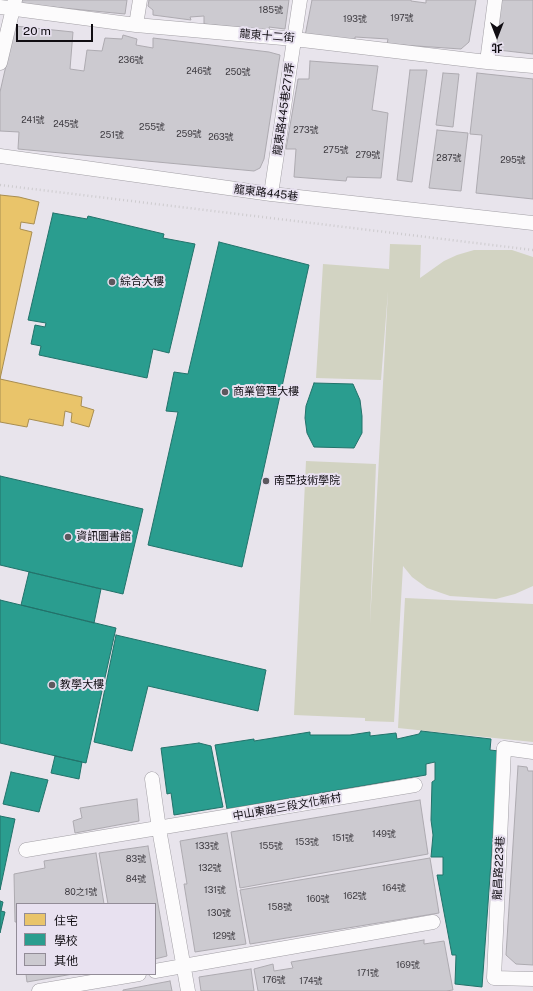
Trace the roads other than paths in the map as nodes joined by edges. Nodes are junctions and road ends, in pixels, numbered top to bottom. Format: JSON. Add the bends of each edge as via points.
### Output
{"nodes":[{"id":1,"x":140,"y":0,"type":"edge"},
{"id":2,"x":300,"y":0,"type":"edge"},
{"id":3,"x":495,"y":0,"type":"edge"},
{"id":4,"x":10,"y":5,"type":"edge"},
{"id":5,"x":136,"y":25,"type":"junction"},
{"id":6,"x":294,"y":39,"type":"junction"},
{"id":7,"x":487,"y":62,"type":"junction"},
{"id":8,"x":0,"y":63,"type":"edge"},
{"id":9,"x":533,"y":66,"type":"edge"},
{"id":10,"x":0,"y":156,"type":"edge"},
{"id":11,"x":271,"y":194,"type":"junction"},
{"id":12,"x":533,"y":223,"type":"edge"},
{"id":13,"x":533,"y":752,"type":"edge"},
{"id":14,"x":152,"y":779,"type":"dead end"},
{"id":15,"x":415,"y":785,"type":"dead end"},
{"id":16,"x":159,"y":829,"type":"junction"},
{"id":17,"x":26,"y":850,"type":"dead end"},
{"id":18,"x":433,"y":922,"type":"dead end"},
{"id":19,"x":183,"y":966,"type":"junction"},
{"id":20,"x":156,"y":971,"type":"edge"},
{"id":21,"x":133,"y":975,"type":"edge"},
{"id":22,"x":533,"y":979,"type":"edge"},
{"id":23,"x":39,"y":991,"type":"edge"},
{"id":24,"x":188,"y":991,"type":"edge"}],
"edges":[{"from":1,"to":5,"type":"lane"},
{"from":2,"to":6,"type":"lane","name":"龍東路445巷271弄"},
{"from":3,"to":7,"type":"lane"},
{"from":4,"to":5,"type":"lane","name":"龍東十二街"},
{"from":4,"to":8,"type":"lane"},
{"from":5,"to":6,"type":"lane","name":"龍東十二街"},
{"from":6,"to":7,"type":"lane","name":"龍東十二街"},
{"from":6,"to":11,"type":"lane","name":"龍東路445巷271弄"},
{"from":7,"to":9,"type":"lane","name":"龍東十二街"},
{"from":10,"to":11,"type":"lane","name":"龍東路445巷"},
{"from":11,"to":12,"type":"lane","name":"龍東路445巷"},
{"from":13,"to":22,"type":"lane","name":"龍昌路223巷","via":[[504,748],[494,978]]},
{"from":14,"to":16,"type":"lane"},
{"from":15,"to":16,"type":"lane","name":"中山東路三段文化新村"},
{"from":16,"to":17,"type":"lane","name":"中山東路三段文化新村"},
{"from":16,"to":19,"type":"lane"},
{"from":18,"to":19,"type":"lane"},
{"from":19,"to":20,"type":"lane"},
{"from":19,"to":24,"type":"lane"},
{"from":21,"to":23,"type":"lane"}]}
